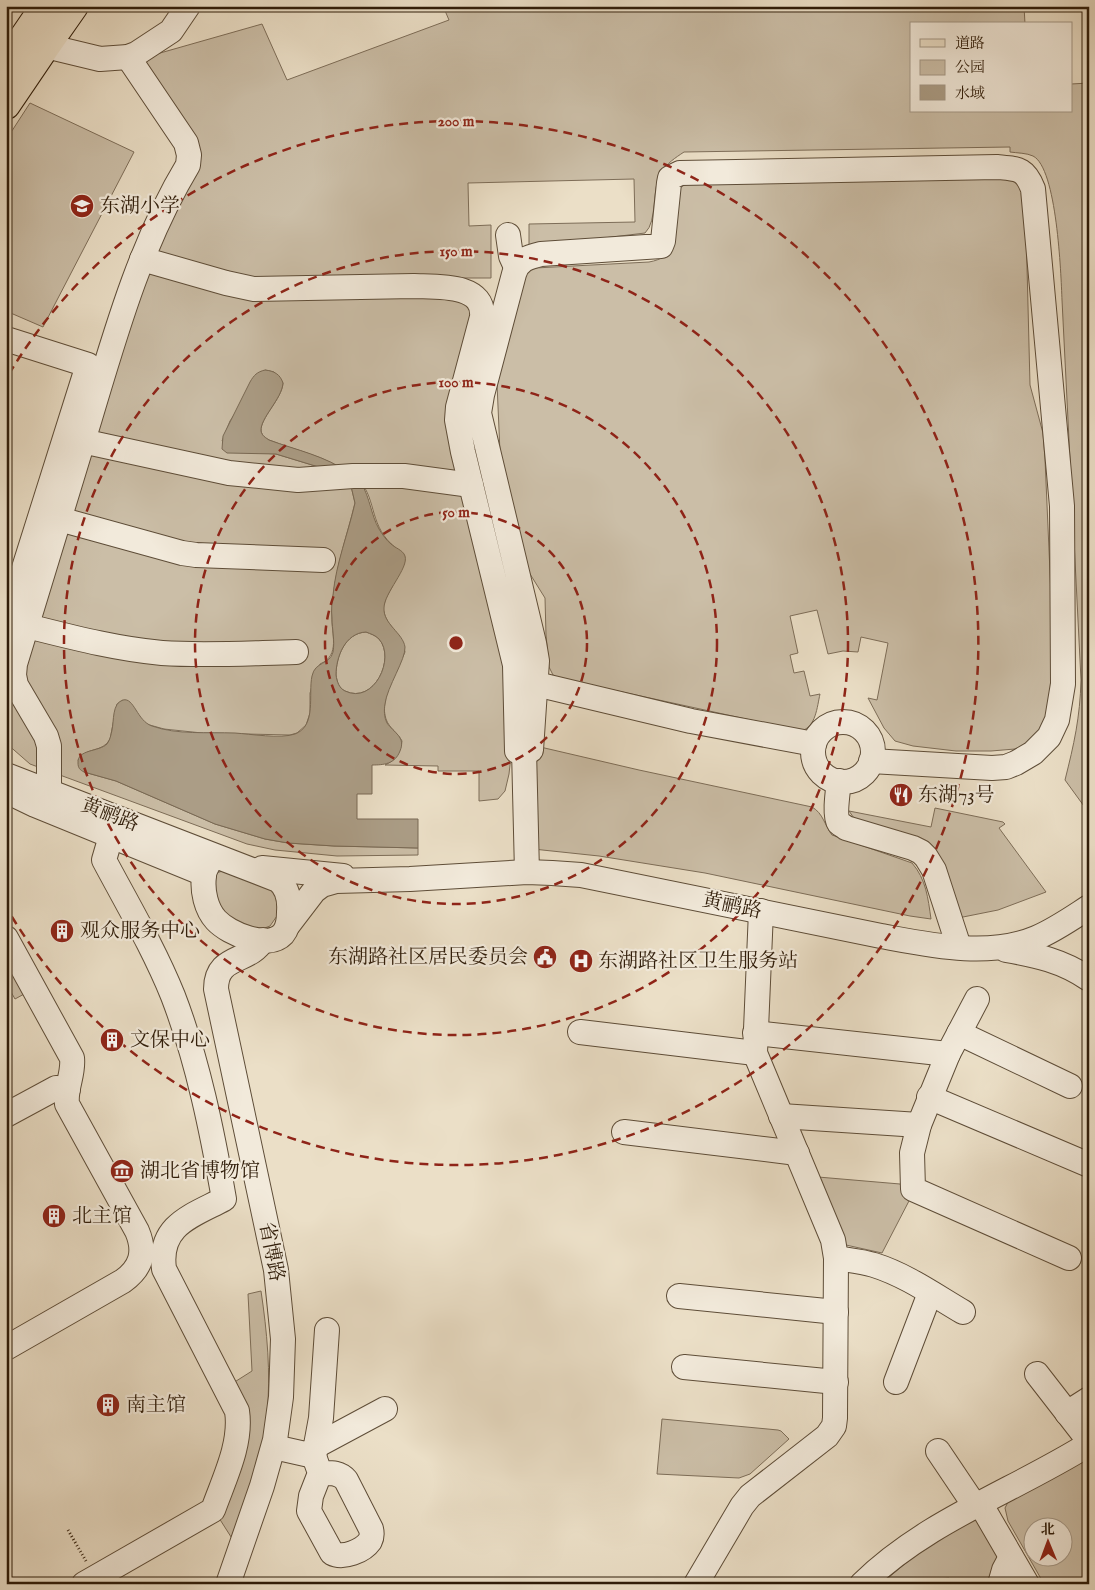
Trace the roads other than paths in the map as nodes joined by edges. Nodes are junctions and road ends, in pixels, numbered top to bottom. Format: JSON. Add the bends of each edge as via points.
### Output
{"nodes":[{"id":1,"x":45,"y":6,"type":"edge"},
{"id":2,"x":74,"y":6,"type":"edge"},
{"id":3,"x":188,"y":6,"type":"edge"},
{"id":4,"x":46,"y":46,"type":"junction"},
{"id":5,"x":128,"y":58,"type":"junction"},
{"id":6,"x":6,"y":63,"type":"edge"},
{"id":7,"x":6,"y":104,"type":"edge"},
{"id":8,"x":508,"y":235,"type":"dead end"},
{"id":9,"x":142,"y":259,"type":"junction"},
{"id":10,"x":516,"y":267,"type":"junction"},
{"id":11,"x":6,"y":339,"type":"edge"},
{"id":12,"x":82,"y":442,"type":"junction"},
{"id":13,"x":471,"y":485,"type":"junction"},
{"id":14,"x":59,"y":518,"type":"junction"},
{"id":15,"x":323,"y":560,"type":"dead end"},
{"id":16,"x":16,"y":626,"type":"edge"},
{"id":17,"x":296,"y":652,"type":"dead end"},
{"id":18,"x":536,"y":684,"type":"junction"},
{"id":19,"x":814,"y":744,"type":"junction"},
{"id":20,"x":524,"y":750,"type":"junction"},
{"id":21,"x":872,"y":761,"type":"junction"},
{"id":22,"x":6,"y":768,"type":"edge"},
{"id":23,"x":6,"y":775,"type":"edge"},
{"id":24,"x":839,"y":781,"type":"junction"},
{"id":25,"x":6,"y":791,"type":"edge"},
{"id":26,"x":39,"y":794,"type":"junction"},
{"id":27,"x":6,"y":798,"type":"edge"},
{"id":28,"x":111,"y":836,"type":"junction"},
{"id":29,"x":209,"y":865,"type":"junction"},
{"id":30,"x":241,"y":866,"type":"junction"},
{"id":31,"x":527,"y":872,"type":"junction"},
{"id":32,"x":364,"y":879,"type":"junction"},
{"id":33,"x":1089,"y":907,"type":"edge"},
{"id":34,"x":761,"y":912,"type":"junction"},
{"id":35,"x":288,"y":925,"type":"junction"},
{"id":36,"x":6,"y":938,"type":"edge"},
{"id":37,"x":263,"y":940,"type":"junction"},
{"id":38,"x":959,"y":947,"type":"junction"},
{"id":39,"x":994,"y":948,"type":"junction"},
{"id":40,"x":1089,"y":979,"type":"edge"},
{"id":41,"x":976,"y":999,"type":"dead end"},
{"id":42,"x":580,"y":1032,"type":"dead end"},
{"id":43,"x":959,"y":1033,"type":"junction"},
{"id":44,"x":755,"y":1042,"type":"junction"},
{"id":45,"x":948,"y":1054,"type":"junction"},
{"id":46,"x":1070,"y":1086,"type":"dead end"},
{"id":47,"x":68,"y":1088,"type":"junction"},
{"id":48,"x":929,"y":1097,"type":"junction"},
{"id":49,"x":6,"y":1115,"type":"edge"},
{"id":50,"x":781,"y":1116,"type":"junction"},
{"id":51,"x":919,"y":1125,"type":"junction"},
{"id":52,"x":624,"y":1132,"type":"dead end"},
{"id":53,"x":797,"y":1153,"type":"junction"},
{"id":54,"x":1089,"y":1165,"type":"edge"},
{"id":55,"x":836,"y":1258,"type":"junction"},
{"id":56,"x":1070,"y":1258,"type":"dead end"},
{"id":57,"x":930,"y":1293,"type":"junction"},
{"id":58,"x":679,"y":1296,"type":"dead end"},
{"id":59,"x":836,"y":1312,"type":"junction"},
{"id":60,"x":963,"y":1312,"type":"dead end"},
{"id":61,"x":327,"y":1330,"type":"dead end"},
{"id":62,"x":6,"y":1348,"type":"edge"},
{"id":63,"x":684,"y":1368,"type":"dead end"},
{"id":64,"x":1037,"y":1374,"type":"dead end"},
{"id":65,"x":836,"y":1382,"type":"junction"},
{"id":66,"x":896,"y":1382,"type":"dead end"},
{"id":67,"x":1089,"y":1399,"type":"edge"},
{"id":68,"x":385,"y":1409,"type":"dead end"},
{"id":69,"x":1067,"y":1414,"type":"junction"},
{"id":70,"x":1089,"y":1442,"type":"edge"},
{"id":71,"x":274,"y":1447,"type":"junction"},
{"id":72,"x":938,"y":1451,"type":"dead end"},
{"id":73,"x":317,"y":1458,"type":"junction"},
{"id":74,"x":977,"y":1505,"type":"junction"},
{"id":75,"x":1011,"y":1557,"type":"junction"},
{"id":76,"x":90,"y":1580,"type":"edge"},
{"id":77,"x":228,"y":1584,"type":"edge"},
{"id":78,"x":696,"y":1584,"type":"edge"},
{"id":79,"x":862,"y":1584,"type":"edge"},
{"id":80,"x":1000,"y":1584,"type":"edge"},
{"id":81,"x":1027,"y":1584,"type":"edge"}],
"edges":[{"from":1,"to":6,"type":"main road"},
{"from":2,"to":4,"type":"main road"},
{"from":3,"to":5,"type":"street","via":[[171,31]]},
{"from":4,"to":5,"type":"street","via":[[100,58]]},
{"from":4,"to":7,"type":"main road"},
{"from":5,"to":9,"type":"street","via":[[186,143],[190,160]]},
{"from":8,"to":10,"type":"street"},
{"from":9,"to":12,"type":"street"},
{"from":9,"to":13,"type":"street","via":[[254,289],[414,286],[448,288],[473,295],[482,317],[457,420]]},
{"from":10,"to":18,"type":"street","via":[[482,394],[480,413],[534,643]]},
{"from":10,"to":21,"type":"street","via":[[520,261],[541,254],[661,246],[670,178],[680,173],[997,167],[1020,170],[1028,177],[1033,189],[1062,506],[1063,684],[1057,720],[1049,737],[1033,753],[1006,767]]},
{"from":11,"to":16,"type":"street","via":[[88,365]]},
{"from":12,"to":13,"type":"street","via":[[229,473],[298,480],[404,476]]},
{"from":12,"to":14,"type":"street"},
{"from":13,"to":20,"type":"street","via":[[515,665],[517,751]]},
{"from":14,"to":15,"type":"street","via":[[182,553]]},
{"from":14,"to":16,"type":"street"},
{"from":16,"to":17,"type":"street","via":[[112,646],[161,652]]},
{"from":16,"to":26,"type":"street","via":[[14,675],[18,689],[50,746]]},
{"from":18,"to":19,"type":"street","via":[[691,721]]},
{"from":18,"to":20,"type":"street","via":[[531,750]]},
{"from":19,"to":21,"type":"street","via":[[825,728],[842,722],[852,723],[867,734],[873,752]]},
{"from":19,"to":24,"type":"street","via":[[813,754],[821,772]]},
{"from":20,"to":31,"type":"street"},
{"from":21,"to":24,"type":"street","via":[[859,777]]},
{"from":22,"to":26,"type":"street"},
{"from":23,"to":26,"type":"street","name":"黄鹂路"},
{"from":24,"to":38,"type":"street","via":[[837,815],[840,825],[912,848],[926,856],[934,870]]},
{"from":25,"to":26,"type":"street","name":"黄鹂路"},
{"from":26,"to":27,"type":"street"},
{"from":26,"to":28,"type":"street","name":"黄鹂路"},
{"from":26,"to":29,"type":"street","name":"黄鹂路"},
{"from":28,"to":29,"type":"street","name":"黄鹂路"},
{"from":28,"to":76,"type":"street","via":[[104,860],[174,997],[191,1049],[224,1199],[174,1229],[164,1245],[164,1269],[237,1411],[238,1420],[234,1450],[213,1510]]},
{"from":29,"to":30,"type":"street","name":"黄鹂路"},
{"from":29,"to":37,"type":"street","via":[[203,886],[206,902],[216,921],[231,931]]},
{"from":30,"to":32,"type":"street","name":"黄鹂路"},
{"from":30,"to":35,"type":"street","name":"黄鹂路","via":[[283,884],[289,897]]},
{"from":31,"to":32,"type":"street","name":"黄鹂路"},
{"from":31,"to":34,"type":"street","name":"黄鹂路","via":[[581,875]]},
{"from":32,"to":35,"type":"street","name":"黄鹂路","via":[[322,885],[310,895]]},
{"from":33,"to":39,"type":"street","name":"黄鹂路","via":[[1034,939]]},
{"from":34,"to":38,"type":"street","name":"黄鹂路","via":[[901,940]]},
{"from":34,"to":44,"type":"street"},
{"from":35,"to":37,"type":"street","name":"黄鹂路","via":[[278,937]]},
{"from":36,"to":47,"type":"street","via":[[72,1058]]},
{"from":37,"to":71,"type":"street","name":"省博路","via":[[257,949],[223,968],[218,974],[216,989],[280,1300],[282,1372]]},
{"from":38,"to":39,"type":"street","name":"黄鹂路"},
{"from":39,"to":40,"type":"street","via":[[1052,959]]},
{"from":41,"to":43,"type":"street"},
{"from":42,"to":44,"type":"street"},
{"from":43,"to":45,"type":"street"},
{"from":43,"to":46,"type":"street"},
{"from":44,"to":45,"type":"street"},
{"from":44,"to":50,"type":"street"},
{"from":45,"to":48,"type":"street"},
{"from":47,"to":49,"type":"street","via":[[56,1088]]},
{"from":47,"to":62,"type":"street","via":[[70,1110],[137,1231],[142,1246],[140,1259],[135,1271],[123,1282]]},
{"from":48,"to":51,"type":"street"},
{"from":48,"to":54,"type":"street"},
{"from":50,"to":51,"type":"street"},
{"from":50,"to":53,"type":"street"},
{"from":51,"to":56,"type":"street","via":[[912,1153],[913,1189]]},
{"from":52,"to":53,"type":"street"},
{"from":53,"to":55,"type":"street","via":[[833,1240]]},
{"from":55,"to":57,"type":"street","via":[[884,1268]]},
{"from":55,"to":59,"type":"street"},
{"from":57,"to":60,"type":"street"},
{"from":57,"to":66,"type":"street"},
{"from":58,"to":59,"type":"street"},
{"from":59,"to":65,"type":"street"},
{"from":61,"to":73,"type":"street"},
{"from":63,"to":65,"type":"street"},
{"from":64,"to":69,"type":"street"},
{"from":65,"to":78,"type":"street","via":[[835,1418],[831,1431],[750,1496]]},
{"from":67,"to":69,"type":"street"},
{"from":68,"to":73,"type":"street"},
{"from":69,"to":70,"type":"street"},
{"from":70,"to":74,"type":"street"},
{"from":71,"to":73,"type":"street"},
{"from":71,"to":77,"type":"street","name":"省博路"},
{"from":72,"to":74,"type":"street"},
{"from":74,"to":75,"type":"street"},
{"from":74,"to":79,"type":"street","via":[[926,1534]]},
{"from":75,"to":80,"type":"street"},
{"from":75,"to":81,"type":"street"}]}
